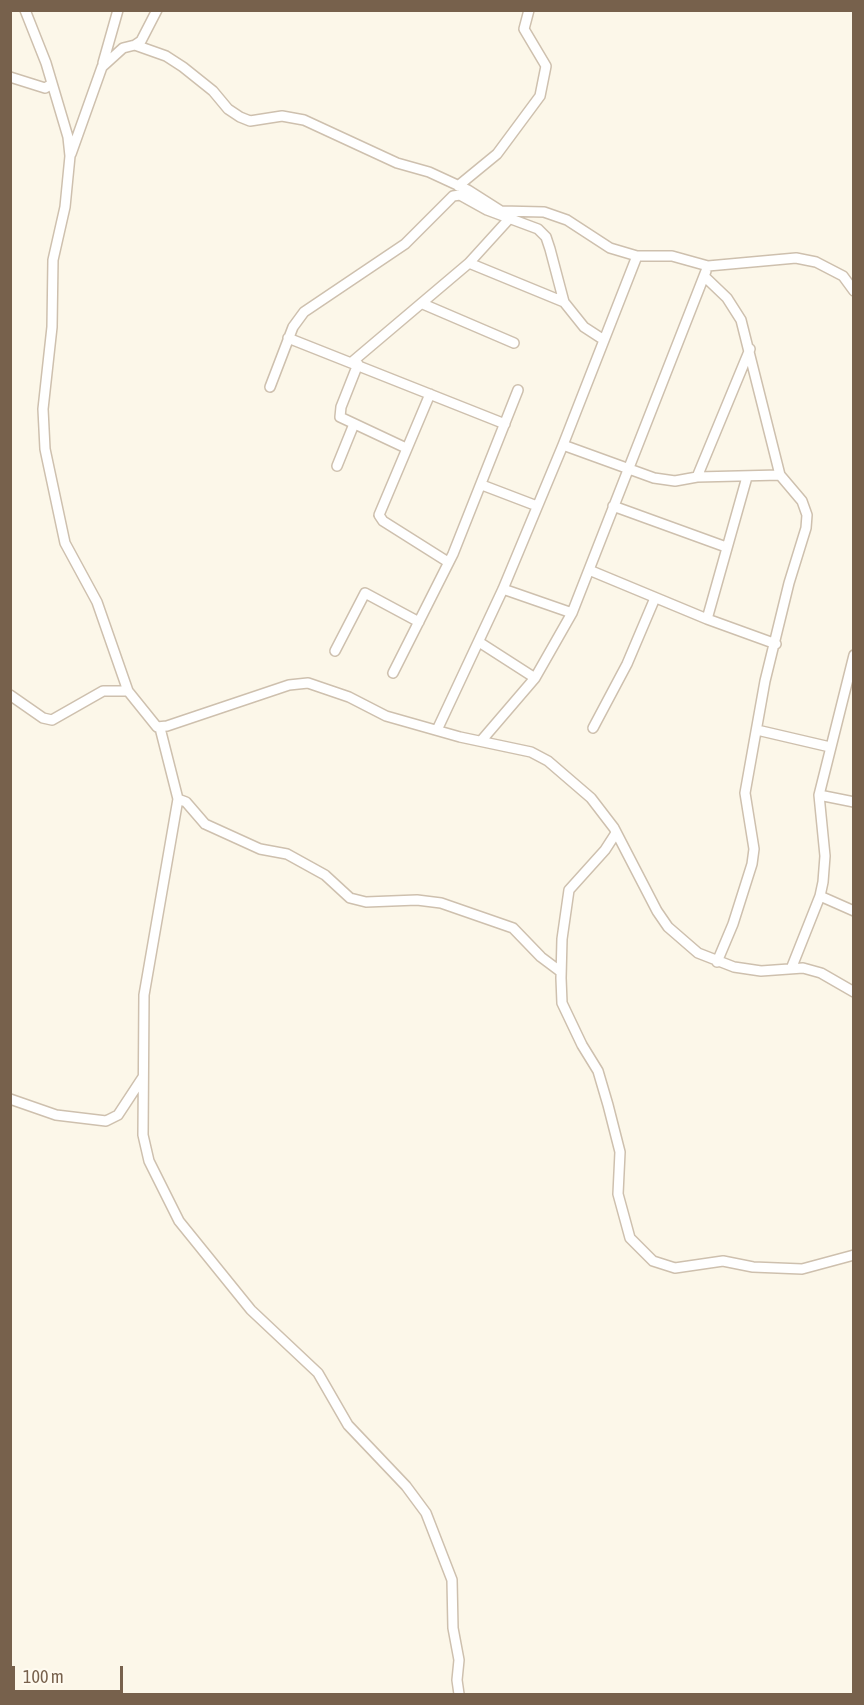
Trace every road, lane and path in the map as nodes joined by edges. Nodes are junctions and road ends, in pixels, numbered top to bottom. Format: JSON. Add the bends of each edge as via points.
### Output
{"nodes":[{"id":1,"x":25,"y":10,"type":"edge"},
{"id":2,"x":118,"y":10,"type":"edge"},
{"id":3,"x":529,"y":10,"type":"edge"},
{"id":4,"x":153,"y":13,"type":"edge"},
{"id":5,"x":135,"y":45,"type":"junction"},
{"id":6,"x":102,"y":67,"type":"junction"},
{"id":7,"x":10,"y":77,"type":"edge"},
{"id":8,"x":52,"y":84,"type":"junction"},
{"id":9,"x":70,"y":156,"type":"junction"},
{"id":10,"x":458,"y":186,"type":"junction"},
{"id":11,"x":509,"y":219,"type":"junction"},
{"id":12,"x":637,"y":256,"type":"junction"},
{"id":13,"x":470,"y":263,"type":"junction"},
{"id":14,"x":708,"y":266,"type":"junction"},
{"id":15,"x":704,"y":276,"type":"junction"},
{"id":16,"x":854,"y":291,"type":"edge"},
{"id":17,"x":564,"y":302,"type":"junction"},
{"id":18,"x":423,"y":304,"type":"junction"},
{"id":19,"x":288,"y":338,"type":"junction"},
{"id":20,"x":604,"y":340,"type":"junction"},
{"id":21,"x":514,"y":343,"type":"dead end"},
{"id":22,"x":750,"y":349,"type":"junction"},
{"id":23,"x":355,"y":363,"type":"junction"},
{"id":24,"x":270,"y":387,"type":"dead end"},
{"id":25,"x":518,"y":390,"type":"dead end"},
{"id":26,"x":430,"y":394,"type":"junction"},
{"id":27,"x":354,"y":424,"type":"junction"},
{"id":28,"x":505,"y":424,"type":"junction"},
{"id":29,"x":563,"y":446,"type":"junction"},
{"id":30,"x":406,"y":448,"type":"junction"},
{"id":31,"x":337,"y":466,"type":"dead end"},
{"id":32,"x":627,"y":470,"type":"junction"},
{"id":33,"x":780,"y":476,"type":"junction"},
{"id":34,"x":698,"y":477,"type":"junction"},
{"id":35,"x":747,"y":477,"type":"junction"},
{"id":36,"x":482,"y":484,"type":"junction"},
{"id":37,"x":537,"y":506,"type":"junction"},
{"id":38,"x":614,"y":506,"type":"junction"},
{"id":39,"x":726,"y":547,"type":"junction"},
{"id":40,"x":448,"y":562,"type":"junction"},
{"id":41,"x":589,"y":570,"type":"junction"},
{"id":42,"x":503,"y":589,"type":"junction"},
{"id":43,"x":654,"y":598,"type":"junction"},
{"id":44,"x":572,"y":613,"type":"junction"},
{"id":45,"x":707,"y":619,"type":"junction"},
{"id":46,"x":419,"y":622,"type":"junction"},
{"id":47,"x":479,"y":642,"type":"junction"},
{"id":48,"x":776,"y":644,"type":"junction"},
{"id":49,"x":335,"y":651,"type":"dead end"},
{"id":50,"x":854,"y":655,"type":"edge"},
{"id":51,"x":393,"y":673,"type":"dead end"},
{"id":52,"x":535,"y":678,"type":"junction"},
{"id":53,"x":128,"y":691,"type":"junction"},
{"id":54,"x":10,"y":695,"type":"edge"},
{"id":55,"x":160,"y":728,"type":"junction"},
{"id":56,"x":593,"y":728,"type":"dead end"},
{"id":57,"x":437,"y":730,"type":"junction"},
{"id":58,"x":757,"y":730,"type":"junction"},
{"id":59,"x":481,"y":741,"type":"junction"},
{"id":60,"x":830,"y":747,"type":"junction"},
{"id":61,"x":819,"y":795,"type":"junction"},
{"id":62,"x":178,"y":799,"type":"junction"},
{"id":63,"x":854,"y":802,"type":"edge"},
{"id":64,"x":616,"y":833,"type":"junction"},
{"id":65,"x":820,"y":896,"type":"junction"},
{"id":66,"x":854,"y":911,"type":"edge"},
{"id":67,"x":717,"y":962,"type":"junction"},
{"id":68,"x":792,"y":969,"type":"junction"},
{"id":69,"x":561,"y":972,"type":"junction"},
{"id":70,"x":854,"y":992,"type":"edge"},
{"id":71,"x":143,"y":1077,"type":"junction"},
{"id":72,"x":10,"y":1099,"type":"edge"},
{"id":73,"x":854,"y":1255,"type":"edge"},
{"id":74,"x":459,"y":1695,"type":"edge"}],
"edges":[{"from":1,"to":8,"type":"street"},
{"from":2,"to":6,"type":"street"},
{"from":3,"to":10,"type":"street","via":[[524,29],[546,66],[540,96],[497,154]]},
{"from":4,"to":5,"type":"street","via":[[141,41]]},
{"from":5,"to":6,"type":"street","via":[[123,48]]},
{"from":5,"to":10,"type":"street","via":[[183,67],[240,117],[250,121],[282,116],[304,120]]},
{"from":6,"to":9,"type":"street"},
{"from":7,"to":8,"type":"street","via":[[45,88]]},
{"from":8,"to":9,"type":"street"},
{"from":9,"to":53,"type":"street","via":[[65,207],[53,260],[52,327],[43,409],[45,449],[65,543],[97,602]]},
{"from":10,"to":12,"type":"street","via":[[501,211],[544,212],[567,220],[610,248]]},
{"from":11,"to":13,"type":"street"},
{"from":11,"to":17,"type":"street","via":[[538,229],[546,237]]},
{"from":11,"to":19,"type":"street","via":[[467,197],[453,196],[405,244],[304,312]]},
{"from":12,"to":14,"type":"street","via":[[672,256]]},
{"from":12,"to":20,"type":"street"},
{"from":13,"to":17,"type":"street"},
{"from":13,"to":18,"type":"street"},
{"from":14,"to":15,"type":"street"},
{"from":14,"to":16,"type":"street","via":[[796,258],[816,262],[843,276]]},
{"from":15,"to":22,"type":"street","via":[[727,298],[741,320]]},
{"from":15,"to":32,"type":"street"},
{"from":17,"to":20,"type":"street","via":[[584,327]]},
{"from":18,"to":21,"type":"street"},
{"from":18,"to":23,"type":"street"},
{"from":19,"to":23,"type":"street"},
{"from":19,"to":24,"type":"street"},
{"from":20,"to":29,"type":"street"},
{"from":22,"to":33,"type":"street"},
{"from":22,"to":34,"type":"street"},
{"from":23,"to":26,"type":"street"},
{"from":23,"to":27,"type":"street","via":[[338,414]]},
{"from":25,"to":28,"type":"street"},
{"from":26,"to":28,"type":"street"},
{"from":26,"to":30,"type":"street"},
{"from":27,"to":30,"type":"street"},
{"from":27,"to":31,"type":"street"},
{"from":28,"to":36,"type":"street"},
{"from":29,"to":32,"type":"street"},
{"from":29,"to":37,"type":"street"},
{"from":30,"to":40,"type":"street","via":[[379,514],[383,521]]},
{"from":32,"to":34,"type":"street","via":[[675,481]]},
{"from":32,"to":38,"type":"street"},
{"from":33,"to":35,"type":"street"},
{"from":33,"to":48,"type":"street","via":[[802,501],[807,515]]},
{"from":34,"to":35,"type":"street"},
{"from":35,"to":39,"type":"street"},
{"from":36,"to":37,"type":"street"},
{"from":36,"to":40,"type":"street"},
{"from":37,"to":42,"type":"street"},
{"from":38,"to":39,"type":"street"},
{"from":38,"to":41,"type":"street"},
{"from":39,"to":45,"type":"street"},
{"from":40,"to":46,"type":"street"},
{"from":41,"to":43,"type":"street"},
{"from":41,"to":44,"type":"street"},
{"from":42,"to":44,"type":"street"},
{"from":42,"to":47,"type":"street"},
{"from":43,"to":45,"type":"street"},
{"from":43,"to":56,"type":"street","via":[[627,664]]},
{"from":44,"to":52,"type":"street"},
{"from":45,"to":48,"type":"street"},
{"from":46,"to":49,"type":"street","via":[[365,593]]},
{"from":46,"to":51,"type":"street"},
{"from":47,"to":52,"type":"street"},
{"from":47,"to":57,"type":"street"},
{"from":48,"to":58,"type":"street"},
{"from":50,"to":60,"type":"street"},
{"from":52,"to":59,"type":"street"},
{"from":53,"to":54,"type":"street","via":[[103,692],[52,720]]},
{"from":53,"to":55,"type":"street"},
{"from":55,"to":57,"type":"street","via":[[278,688],[308,683],[350,697],[386,716]]},
{"from":55,"to":62,"type":"street"},
{"from":57,"to":59,"type":"street"},
{"from":58,"to":60,"type":"street"},
{"from":58,"to":67,"type":"street","via":[[745,793],[754,849],[752,864]]},
{"from":59,"to":64,"type":"street","via":[[531,752],[548,761],[591,798]]},
{"from":60,"to":61,"type":"street"},
{"from":61,"to":63,"type":"street"},
{"from":61,"to":65,"type":"street","via":[[825,856]]},
{"from":62,"to":69,"type":"street","via":[[186,802],[205,824],[260,849],[287,854],[325,875],[350,898],[366,902],[441,903],[513,928]]},
{"from":62,"to":71,"type":"street","via":[[148,962]]},
{"from":64,"to":67,"type":"street","via":[[668,927],[698,953]]},
{"from":64,"to":69,"type":"street","via":[[569,890]]},
{"from":65,"to":66,"type":"street"},
{"from":65,"to":68,"type":"street"},
{"from":67,"to":68,"type":"street","via":[[761,971]]},
{"from":68,"to":70,"type":"street","via":[[822,973]]},
{"from":69,"to":73,"type":"street","via":[[562,1003],[601,1081],[620,1152],[621,1208],[630,1238],[639,1248],[653,1261],[675,1268],[723,1261],[802,1269]]},
{"from":71,"to":72,"type":"street","via":[[118,1115],[106,1121],[56,1115]]},
{"from":71,"to":74,"type":"street","via":[[143,1135],[149,1161],[179,1221],[251,1310],[318,1373],[348,1425],[426,1513],[452,1580]]}]}
